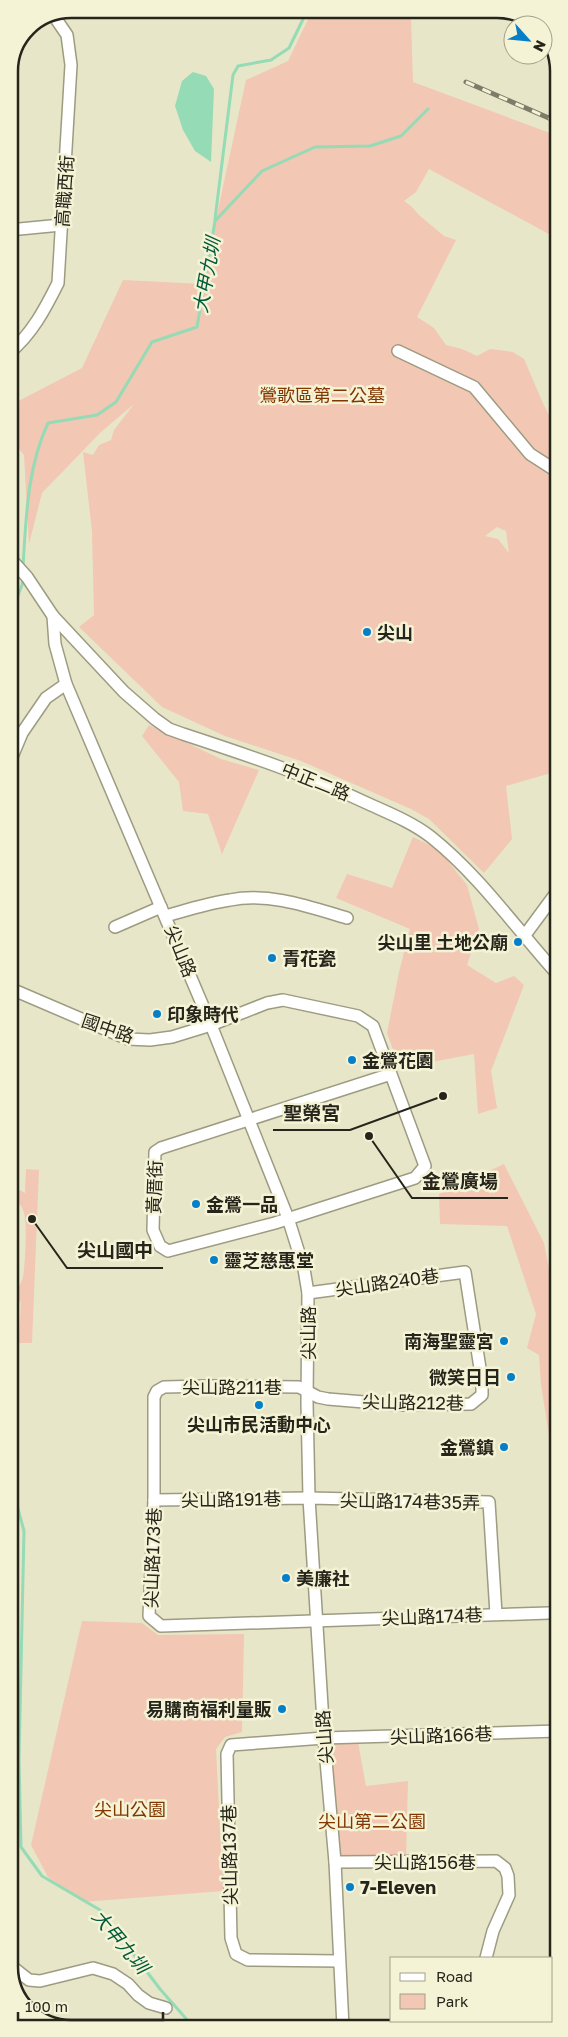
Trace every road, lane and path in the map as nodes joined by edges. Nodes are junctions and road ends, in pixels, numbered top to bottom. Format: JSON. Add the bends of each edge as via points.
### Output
{"nodes":[{"id":1,"x":57,"y":20,"type":"edge"},
{"id":2,"x":61,"y":225,"type":"junction"},
{"id":3,"x":18,"y":229,"type":"edge"},
{"id":4,"x":18,"y":346,"type":"edge"},
{"id":5,"x":398,"y":351,"type":"dead end"},
{"id":6,"x":550,"y":467,"type":"edge"},
{"id":7,"x":18,"y":567,"type":"edge"},
{"id":8,"x":53,"y":616,"type":"junction"},
{"id":9,"x":66,"y":684,"type":"junction"},
{"id":10,"x":18,"y":743,"type":"edge"},
{"id":11,"x":550,"y":900,"type":"edge"},
{"id":12,"x":164,"y":911,"type":"junction"},
{"id":13,"x":347,"y":918,"type":"dead end"},
{"id":14,"x":115,"y":927,"type":"dead end"},
{"id":15,"x":525,"y":935,"type":"junction"},
{"id":16,"x":550,"y":965,"type":"edge"},
{"id":17,"x":18,"y":992,"type":"edge"},
{"id":18,"x":211,"y":1025,"type":"junction"},
{"id":19,"x":391,"y":1074,"type":"junction"},
{"id":20,"x":249,"y":1120,"type":"junction"},
{"id":21,"x":288,"y":1218,"type":"junction"},
{"id":22,"x":308,"y":1293,"type":"junction"},
{"id":23,"x":473,"y":1332,"type":"joint"},
{"id":24,"x":157,"y":1390,"type":"joint"},
{"id":25,"x":307,"y":1392,"type":"junction"},
{"id":26,"x":309,"y":1498,"type":"junction"},
{"id":27,"x":154,"y":1500,"type":"junction"},
{"id":28,"x":549,"y":1613,"type":"dead end"},
{"id":29,"x":496,"y":1614,"type":"junction"},
{"id":30,"x":316,"y":1620,"type":"junction"},
{"id":31,"x":550,"y":1731,"type":"edge"},
{"id":32,"x":324,"y":1738,"type":"junction"},
{"id":33,"x":335,"y":1862,"type":"junction"},
{"id":34,"x":486,"y":1957,"type":"edge"},
{"id":35,"x":338,"y":1961,"type":"junction"},
{"id":36,"x":19,"y":1972,"type":"edge"},
{"id":37,"x":166,"y":2008,"type":"dead end"},
{"id":38,"x":342,"y":2020,"type":"edge"}],
"edges":[{"from":1,"to":2,"type":"street","name":"高職西街","via":[[67,35],[72,65]]},
{"from":2,"to":3,"type":"street"},
{"from":2,"to":4,"type":"street","name":"高職西街","via":[[58,283],[43,314]]},
{"from":5,"to":6,"type":"street","via":[[474,387],[530,454]]},
{"from":7,"to":8,"type":"street","name":"中正二路"},
{"from":8,"to":9,"type":"street","name":"尖山路","via":[[55,644]]},
{"from":8,"to":15,"type":"street","name":"中正二路","via":[[124,692],[169,729],[288,769],[417,828],[476,878]]},
{"from":9,"to":10,"type":"street","via":[[46,698]]},
{"from":9,"to":12,"type":"street","name":"尖山路"},
{"from":11,"to":15,"type":"street"},
{"from":12,"to":13,"type":"street","via":[[231,899],[264,899],[291,902]]},
{"from":12,"to":14,"type":"street"},
{"from":12,"to":18,"type":"street","name":"尖山路"},
{"from":15,"to":16,"type":"street","name":"中正二路"},
{"from":17,"to":18,"type":"street","name":"國中路","via":[[128,1039],[172,1037]]},
{"from":18,"to":19,"type":"street","name":"國中路","via":[[283,1000],[358,1016],[373,1026]]},
{"from":18,"to":20,"type":"street","name":"尖山路"},
{"from":19,"to":20,"type":"street"},
{"from":19,"to":21,"type":"street","name":"國中路","via":[[425,1166],[415,1178]]},
{"from":20,"to":21,"type":"street","name":"尖山路"},
{"from":20,"to":21,"type":"street","name":"黃厝街","via":[[155,1152],[155,1239],[168,1251]]},
{"from":21,"to":22,"type":"street","name":"尖山路"},
{"from":22,"to":23,"type":"street","name":"尖山路240巷","via":[[465,1272]]},
{"from":22,"to":25,"type":"street","name":"尖山路"},
{"from":23,"to":25,"type":"street","name":"尖山路212巷","via":[[482,1395],[472,1404],[400,1405],[328,1399]]},
{"from":24,"to":25,"type":"street","name":"尖山路211巷","via":[[207,1386],[299,1387]]},
{"from":24,"to":27,"type":"street","name":"尖山路173巷","via":[[154,1397]]},
{"from":25,"to":26,"type":"street","name":"尖山路"},
{"from":26,"to":27,"type":"street","name":"尖山路191巷"},
{"from":26,"to":29,"type":"street","name":"尖山路174巷35弄","via":[[489,1502]]},
{"from":26,"to":30,"type":"street","name":"尖山路"},
{"from":27,"to":30,"type":"street","name":"尖山路173巷","via":[[149,1616],[161,1626]]},
{"from":28,"to":29,"type":"street","name":"尖山路174巷"},
{"from":29,"to":30,"type":"street","name":"尖山路174巷"},
{"from":30,"to":32,"type":"street","name":"尖山路"},
{"from":31,"to":32,"type":"street","name":"尖山路166巷"},
{"from":32,"to":33,"type":"street","name":"尖山路"},
{"from":32,"to":35,"type":"street","name":"尖山路137巷","via":[[231,1745],[227,1754],[231,1938],[236,1954],[248,1960]]},
{"from":33,"to":34,"type":"street","name":"尖山路156巷","via":[[496,1861],[505,1868],[509,1895],[493,1931]]},
{"from":33,"to":35,"type":"street","name":"尖山路"},
{"from":35,"to":38,"type":"street","name":"尖山路"},
{"from":36,"to":37,"type":"street","via":[[28,1980],[34,1980],[93,1968],[113,1974],[149,2003]]}]}
